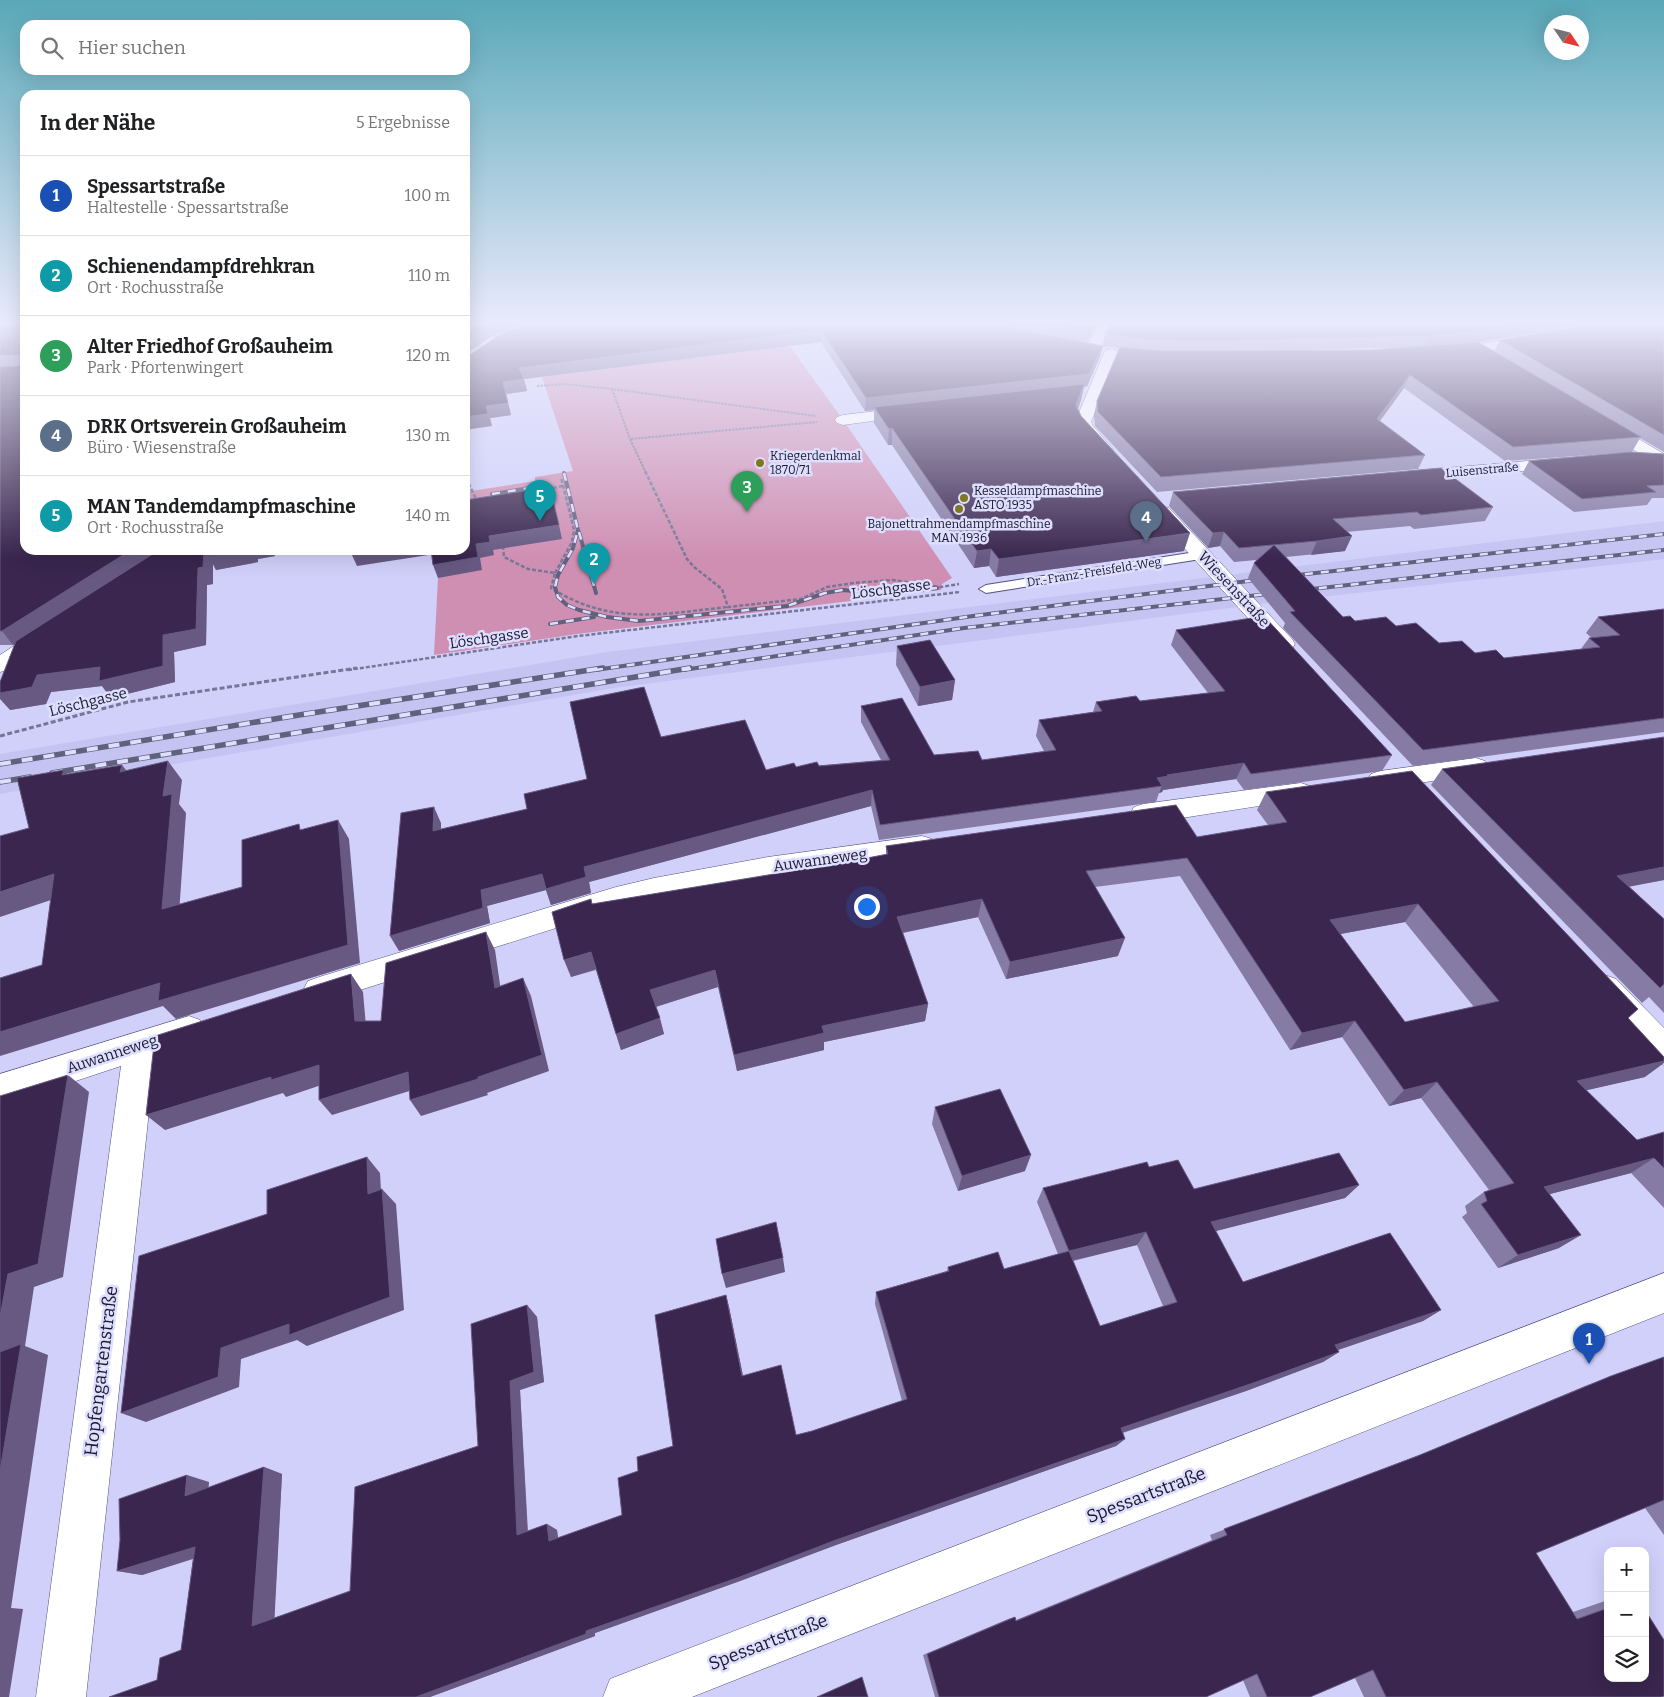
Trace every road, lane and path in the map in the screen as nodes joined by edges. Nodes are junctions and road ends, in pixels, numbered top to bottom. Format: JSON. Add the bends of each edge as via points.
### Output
{"nodes":[{"id":1,"x":616,"y":400,"type":"edge"},
{"id":2,"x":695,"y":400,"type":"edge"},
{"id":3,"x":1091,"y":400,"type":"edge"},
{"id":4,"x":926,"y":411,"type":"edge"},
{"id":5,"x":1594,"y":419,"type":"edge"},
{"id":6,"x":843,"y":420,"type":"junction"},
{"id":7,"x":630,"y":439,"type":"junction"},
{"id":8,"x":1629,"y":458,"type":"edge"},
{"id":9,"x":1663,"y":459,"type":"edge"},
{"id":10,"x":1582,"y":461,"type":"edge"},
{"id":11,"x":1118,"y":464,"type":"edge"},
{"id":12,"x":561,"y":477,"type":"dead end"},
{"id":13,"x":1396,"y":478,"type":"edge"},
{"id":14,"x":563,"y":486,"type":"junction"},
{"id":15,"x":470,"y":488,"type":"edge"},
{"id":16,"x":546,"y":489,"type":"edge"},
{"id":17,"x":1161,"y":499,"type":"edge"},
{"id":18,"x":478,"y":503,"type":"edge"},
{"id":19,"x":502,"y":540,"type":"edge"},
{"id":20,"x":1202,"y":554,"type":"junction"},
{"id":21,"x":555,"y":573,"type":"junction"},
{"id":22,"x":941,"y":587,"type":"dead end"},
{"id":23,"x":986,"y":590,"type":"joint"},
{"id":24,"x":728,"y":607,"type":"junction"},
{"id":25,"x":56,"y":628,"type":"edge"},
{"id":26,"x":1300,"y":662,"type":"edge"},
{"id":27,"x":0,"y":664,"type":"edge"},
{"id":28,"x":0,"y":736,"type":"edge"},
{"id":29,"x":1386,"y":755,"type":"edge"},
{"id":30,"x":1502,"y":763,"type":"edge"},
{"id":31,"x":1406,"y":777,"type":"junction"},
{"id":32,"x":1357,"y":784,"type":"edge"},
{"id":33,"x":1327,"y":788,"type":"edge"},
{"id":34,"x":1426,"y":798,"type":"edge"},
{"id":35,"x":1120,"y":817,"type":"edge"},
{"id":36,"x":943,"y":843,"type":"edge"},
{"id":37,"x":1589,"y":971,"type":"edge"},
{"id":38,"x":293,"y":998,"type":"edge"},
{"id":39,"x":216,"y":1022,"type":"edge"},
{"id":40,"x":140,"y":1045,"type":"junction"},
{"id":41,"x":1664,"y":1050,"type":"edge"},
{"id":42,"x":0,"y":1090,"type":"edge"},
{"id":43,"x":1664,"y":1293,"type":"edge"},
{"id":44,"x":62,"y":1697,"type":"edge"},
{"id":45,"x":628,"y":1697,"type":"edge"}],
"edges":[{"from":1,"to":7,"type":"path"},
{"from":2,"to":6,"type":"path"},
{"from":3,"to":11,"type":"street","via":[[1083,422]]},
{"from":4,"to":6,"type":"street"},
{"from":5,"to":9,"type":"street"},
{"from":6,"to":7,"type":"path"},
{"from":7,"to":24,"type":"path","via":[[688,559],[722,589]]},
{"from":8,"to":9,"type":"street"},
{"from":10,"to":13,"type":"street","name":"Luisenstraße"},
{"from":12,"to":14,"type":"path"},
{"from":14,"to":16,"type":"path"},
{"from":14,"to":21,"type":"path","via":[[574,530],[572,542]]},
{"from":15,"to":18,"type":"path"},
{"from":17,"to":20,"type":"street","name":"Wiesenstraße"},
{"from":19,"to":21,"type":"path","via":[[504,557],[518,567]]},
{"from":20,"to":23,"type":"lane","name":"Dr.-Franz-Freisfeld-Weg"},
{"from":20,"to":26,"type":"street","name":"Wiesenstraße"},
{"from":21,"to":24,"type":"path","via":[[551,588],[566,599],[613,614],[636,616]]},
{"from":22,"to":24,"type":"path","via":[[893,580],[854,583],[827,587],[786,602]]},
{"from":23,"to":28,"type":"path","name":"Löschgasse","via":[[578,636],[128,702]]},
{"from":25,"to":27,"type":"street"},
{"from":29,"to":31,"type":"street"},
{"from":30,"to":31,"type":"street"},
{"from":31,"to":32,"type":"street"},
{"from":31,"to":34,"type":"street"},
{"from":33,"to":35,"type":"street"},
{"from":36,"to":38,"type":"street","name":"Auwanneweg","via":[[736,872],[660,887]]},
{"from":37,"to":41,"type":"street"},
{"from":39,"to":40,"type":"street","name":"Auwanneweg"},
{"from":40,"to":42,"type":"street","name":"Auwanneweg"},
{"from":40,"to":44,"type":"street","name":"Hopfengartenstraße"},
{"from":43,"to":45,"type":"street","name":"Spessartstraße"}]}
